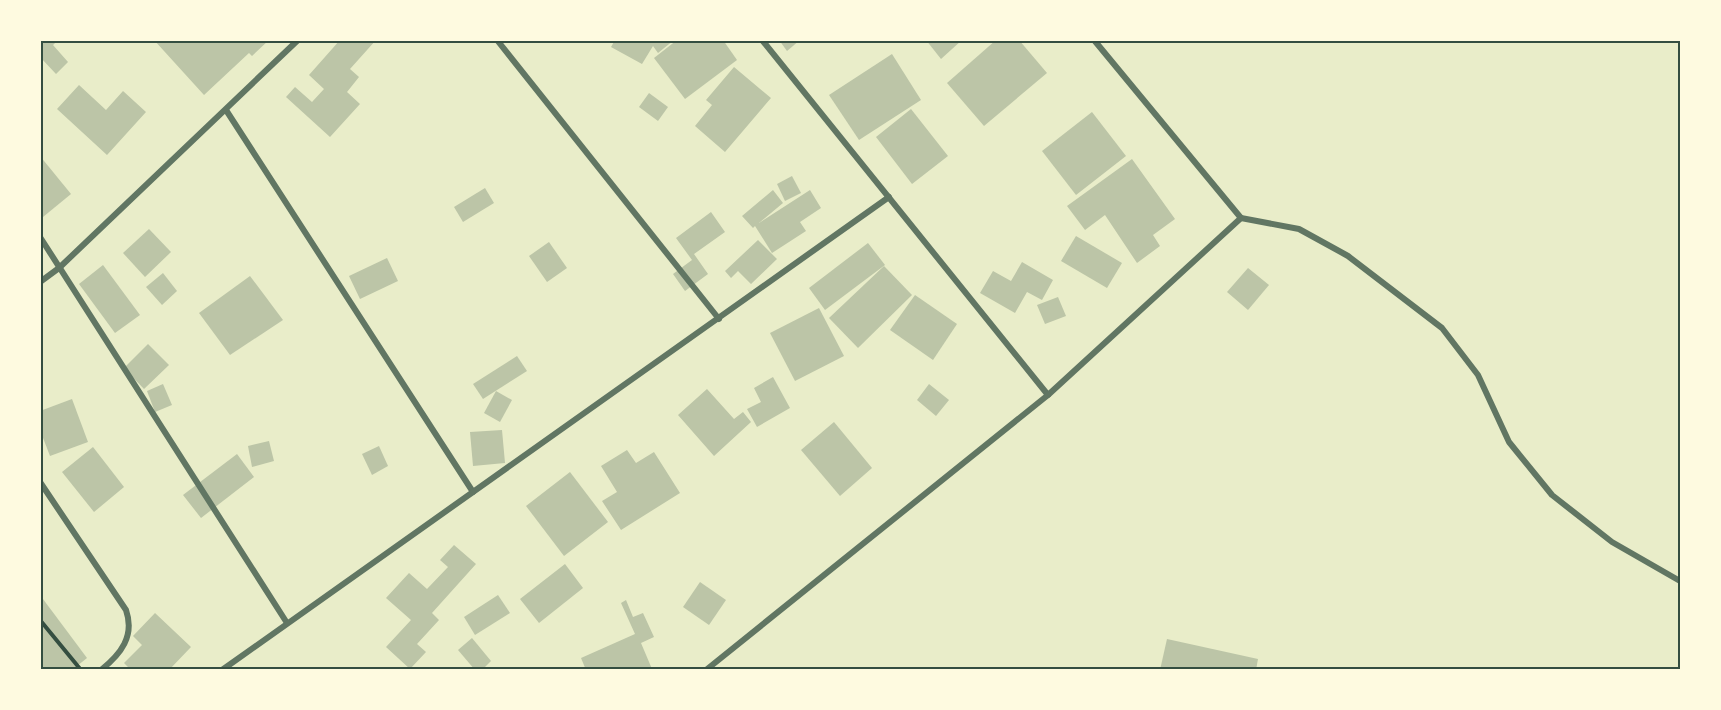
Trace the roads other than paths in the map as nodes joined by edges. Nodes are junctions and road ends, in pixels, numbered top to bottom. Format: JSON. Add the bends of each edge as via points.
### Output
{"nodes":[{"id":1,"x":298,"y":40,"type":"edge"},
{"id":2,"x":497,"y":40,"type":"edge"},
{"id":3,"x":762,"y":40,"type":"edge"},
{"id":4,"x":1094,"y":40,"type":"edge"},
{"id":5,"x":226,"y":110,"type":"junction"},
{"id":6,"x":889,"y":197,"type":"junction"},
{"id":7,"x":1241,"y":218,"type":"junction"},
{"id":8,"x":40,"y":237,"type":"edge"},
{"id":9,"x":59,"y":268,"type":"junction"},
{"id":10,"x":40,"y":282,"type":"edge"},
{"id":11,"x":719,"y":319,"type":"junction"},
{"id":12,"x":1048,"y":395,"type":"junction"},
{"id":13,"x":40,"y":482,"type":"edge"},
{"id":14,"x":473,"y":492,"type":"junction"},
{"id":15,"x":1680,"y":581,"type":"edge"},
{"id":16,"x":286,"y":623,"type":"junction"},
{"id":17,"x":100,"y":669,"type":"edge"},
{"id":18,"x":222,"y":669,"type":"edge"},
{"id":19,"x":706,"y":669,"type":"edge"}],
"edges":[{"from":1,"to":5,"type":"street"},
{"from":2,"to":11,"type":"street"},
{"from":3,"to":6,"type":"street"},
{"from":4,"to":7,"type":"street"},
{"from":5,"to":9,"type":"street"},
{"from":5,"to":14,"type":"street"},
{"from":6,"to":11,"type":"street"},
{"from":6,"to":12,"type":"street"},
{"from":7,"to":12,"type":"street"},
{"from":7,"to":15,"type":"street","via":[[1299,229],[1348,256],[1442,328],[1478,375],[1509,442],[1552,495],[1612,542]]},
{"from":8,"to":9,"type":"street"},
{"from":9,"to":10,"type":"street"},
{"from":9,"to":16,"type":"street"},
{"from":11,"to":14,"type":"street"},
{"from":12,"to":19,"type":"street"},
{"from":13,"to":17,"type":"street","via":[[126,610],[128,638],[117,657]]},
{"from":14,"to":16,"type":"street"},
{"from":16,"to":18,"type":"street"}]}
